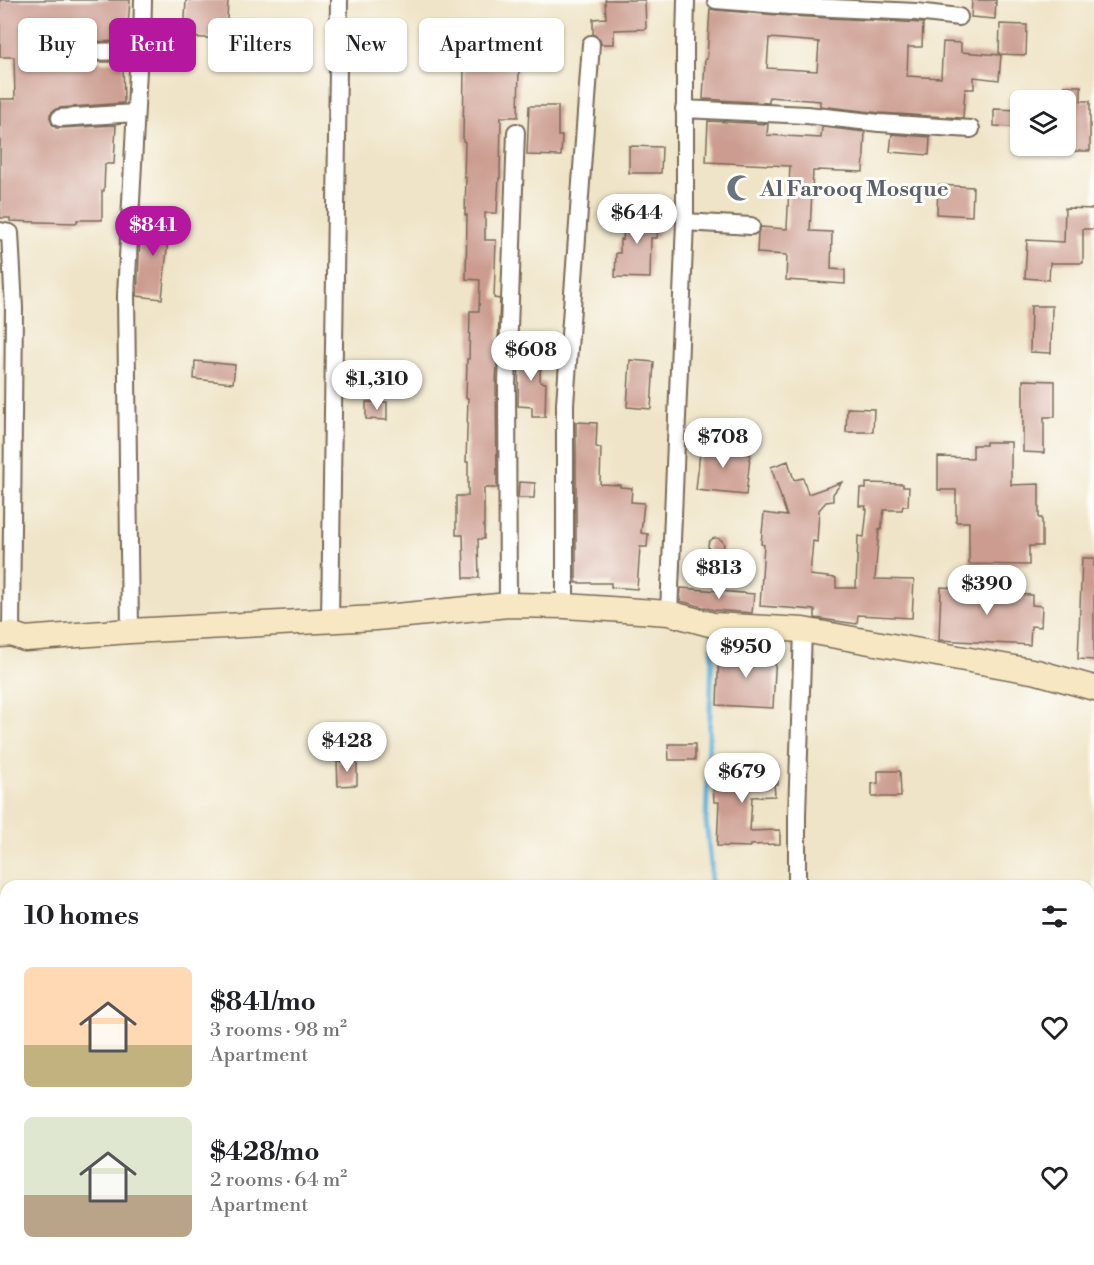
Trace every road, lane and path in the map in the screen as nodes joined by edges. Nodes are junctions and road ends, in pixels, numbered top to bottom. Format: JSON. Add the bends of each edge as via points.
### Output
{"nodes":[{"id":1,"x":144,"y":0,"type":"edge"},
{"id":2,"x":339,"y":0,"type":"edge"},
{"id":3,"x":686,"y":0,"type":"edge"},
{"id":4,"x":716,"y":0,"type":"edge"},
{"id":5,"x":960,"y":17,"type":"dead end"},
{"id":6,"x":143,"y":18,"type":"edge"},
{"id":7,"x":591,"y":44,"type":"dead end"},
{"id":8,"x":138,"y":72,"type":"edge"},
{"id":9,"x":684,"y":110,"type":"junction"},
{"id":10,"x":135,"y":113,"type":"junction"},
{"id":11,"x":60,"y":118,"type":"dead end"},
{"id":12,"x":971,"y":129,"type":"dead end"},
{"id":13,"x":516,"y":132,"type":"dead end"},
{"id":14,"x":685,"y":222,"type":"junction"},
{"id":15,"x":751,"y":226,"type":"dead end"},
{"id":16,"x":0,"y":231,"type":"edge"},
{"id":17,"x":508,"y":605,"type":"junction"},
{"id":18,"x":565,"y":606,"type":"junction"},
{"id":19,"x":669,"y":613,"type":"junction"},
{"id":20,"x":330,"y":620,"type":"junction"},
{"id":21,"x":803,"y":630,"type":"junction"},
{"id":22,"x":130,"y":631,"type":"junction"},
{"id":23,"x":5,"y":634,"type":"edge"},
{"id":24,"x":1094,"y":688,"type":"edge"},
{"id":25,"x":797,"y":880,"type":"edge"}],
"edges":[{"from":1,"to":6,"type":"street"},
{"from":2,"to":20,"type":"street"},
{"from":3,"to":9,"type":"street"},
{"from":4,"to":5,"type":"street"},
{"from":7,"to":18,"type":"street","via":[[565,404]]},
{"from":8,"to":10,"type":"street"},
{"from":9,"to":12,"type":"street","via":[[807,115]]},
{"from":9,"to":14,"type":"street"},
{"from":10,"to":11,"type":"street"},
{"from":10,"to":22,"type":"street","via":[[126,295]]},
{"from":13,"to":17,"type":"street","via":[[507,384]]},
{"from":14,"to":15,"type":"street"},
{"from":14,"to":19,"type":"street"},
{"from":16,"to":23,"type":"street","via":[[10,233],[14,308]]},
{"from":17,"to":18,"type":"street"},
{"from":17,"to":20,"type":"street"},
{"from":18,"to":19,"type":"street"},
{"from":19,"to":21,"type":"street","via":[[713,625]]},
{"from":20,"to":22,"type":"street"},
{"from":21,"to":24,"type":"street","via":[[1037,672]]},
{"from":21,"to":25,"type":"street"},
{"from":22,"to":23,"type":"street","via":[[25,639]]}]}
